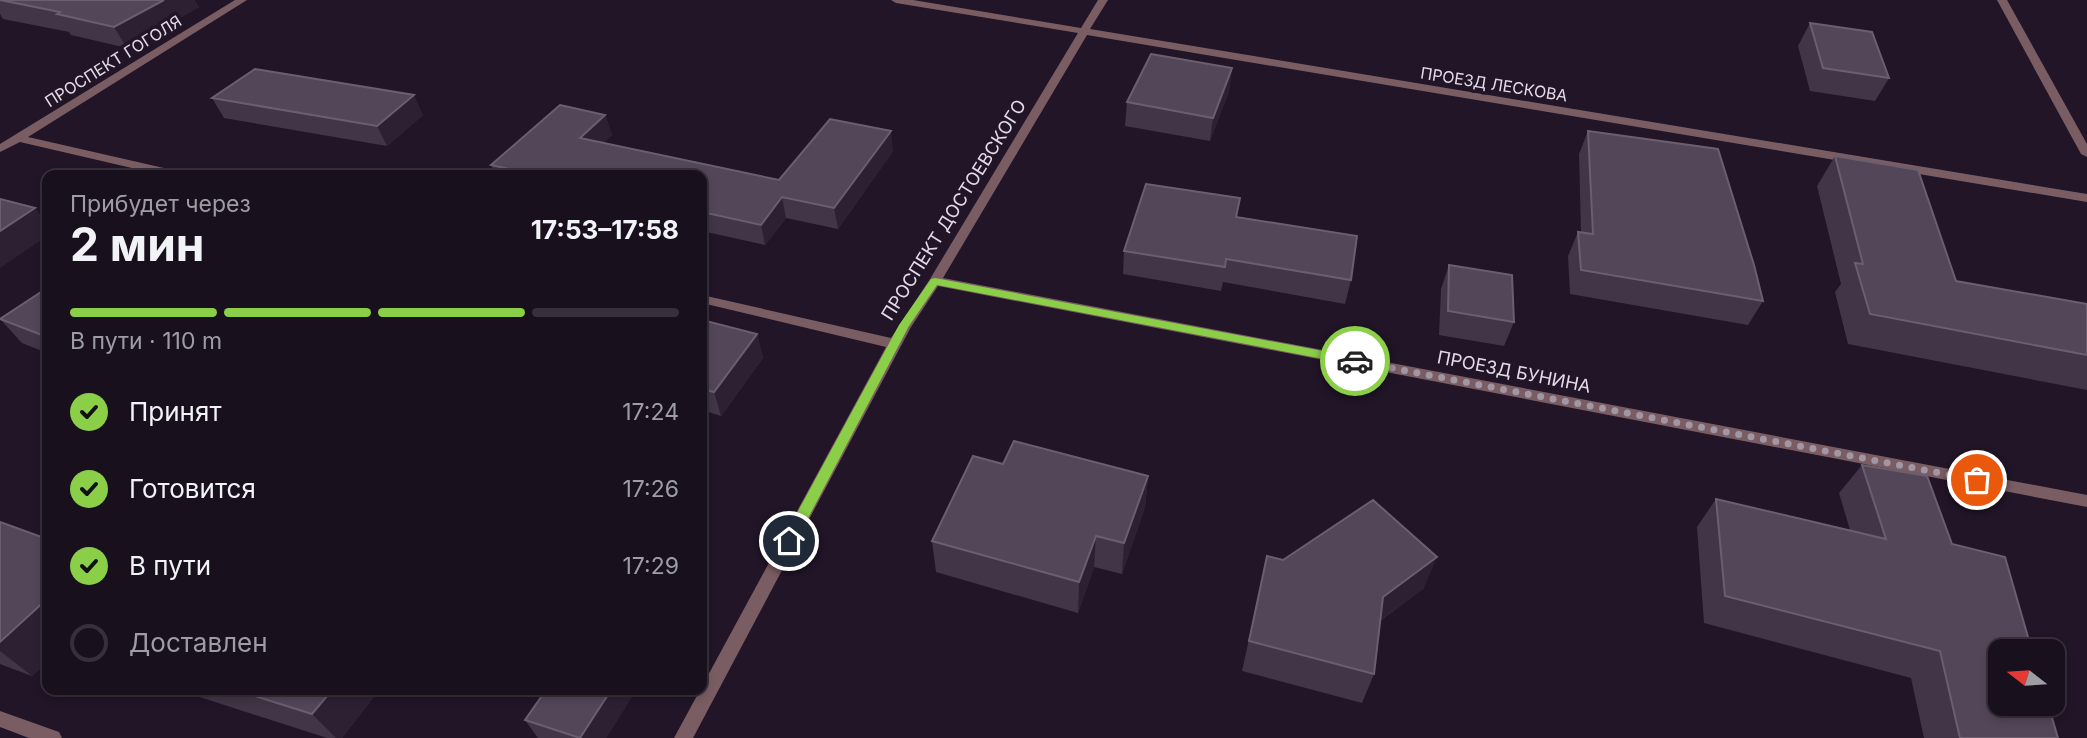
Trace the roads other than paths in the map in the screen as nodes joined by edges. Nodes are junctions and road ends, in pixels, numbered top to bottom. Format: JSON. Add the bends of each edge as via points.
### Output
{"nodes":[{"id":1,"x":242,"y":0,"type":"edge"},
{"id":2,"x":896,"y":0,"type":"edge"},
{"id":3,"x":1103,"y":0,"type":"edge"},
{"id":4,"x":2002,"y":0,"type":"edge"},
{"id":5,"x":1084,"y":33,"type":"junction"},
{"id":6,"x":19,"y":138,"type":"junction"},
{"id":7,"x":0,"y":149,"type":"edge"},
{"id":8,"x":2087,"y":154,"type":"edge"},
{"id":9,"x":156,"y":170,"type":"edge"},
{"id":10,"x":2087,"y":198,"type":"edge"},
{"id":11,"x":935,"y":281,"type":"junction"},
{"id":12,"x":707,"y":300,"type":"edge"},
{"id":13,"x":895,"y":344,"type":"junction"},
{"id":14,"x":2087,"y":501,"type":"edge"},
{"id":15,"x":707,"y":693,"type":"edge"},
{"id":16,"x":706,"y":695,"type":"edge"},
{"id":17,"x":0,"y":719,"type":"edge"},
{"id":18,"x":53,"y":738,"type":"edge"},
{"id":19,"x":683,"y":738,"type":"edge"}],
"edges":[{"from":1,"to":6,"type":"street","name":"ПРОСПЕКТ ГОГОЛЯ"},
{"from":2,"to":5,"type":"street","name":"ПРОЕЗД ЛЕСКОВА"},
{"from":3,"to":5,"type":"street","name":"ПРОСПЕКТ ДОСТОЕВСКОГО"},
{"from":4,"to":8,"type":"street"},
{"from":5,"to":10,"type":"street","name":"ПРОЕЗД ЛЕСКОВА"},
{"from":5,"to":11,"type":"street","name":"ПРОСПЕКТ ДОСТОЕВСКОГО"},
{"from":6,"to":7,"type":"street","name":"ПРОСПЕКТ ГОГОЛЯ"},
{"from":6,"to":9,"type":"street"},
{"from":11,"to":13,"type":"street","name":"ПРОСПЕКТ ДОСТОЕВСКОГО"},
{"from":11,"to":14,"type":"street","name":"ПРОЕЗД БУНИНА"},
{"from":12,"to":13,"type":"street"},
{"from":13,"to":15,"type":"street","name":"ПРОСПЕКТ ДОСТОЕВСКОГО"},
{"from":16,"to":19,"type":"street","name":"ПРОСПЕКТ ДОСТОЕВСКОГО"},
{"from":17,"to":18,"type":"street"}]}
